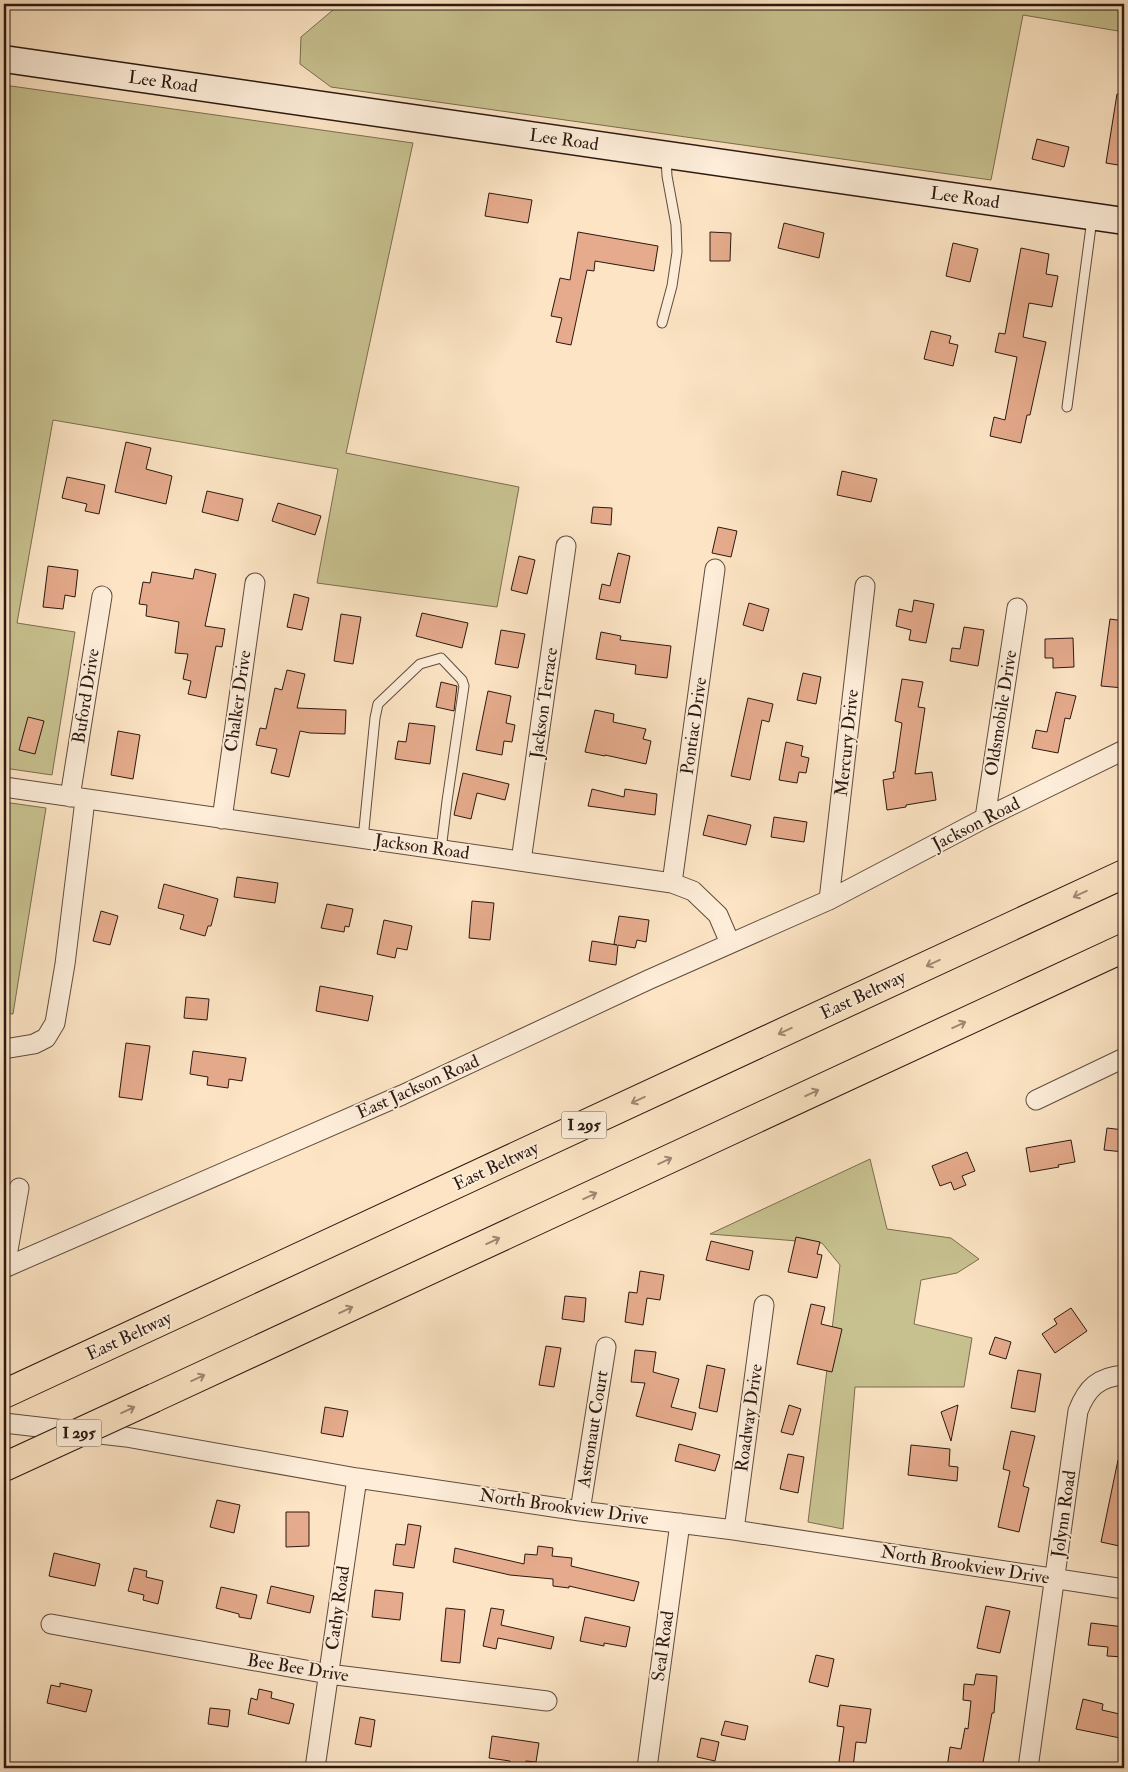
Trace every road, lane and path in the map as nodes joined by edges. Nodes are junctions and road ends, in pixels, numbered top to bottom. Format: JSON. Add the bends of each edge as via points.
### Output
{"nodes":[{"id":1,"x":4,"y":59,"type":"edge"},
{"id":2,"x":666,"y":155,"type":"junction"},
{"id":3,"x":1092,"y":216,"type":"junction"},
{"id":4,"x":1124,"y":221,"type":"edge"},
{"id":5,"x":662,"y":323,"type":"dead end"},
{"id":6,"x":1067,"y":407,"type":"dead end"},
{"id":7,"x":566,"y":546,"type":"dead end"},
{"id":8,"x":715,"y":569,"type":"dead end"},
{"id":9,"x":255,"y":582,"type":"dead end"},
{"id":10,"x":865,"y":586,"type":"dead end"},
{"id":11,"x":102,"y":596,"type":"dead end"},
{"id":12,"x":1017,"y":608,"type":"dead end"},
{"id":13,"x":1124,"y":750,"type":"edge"},
{"id":14,"x":4,"y":787,"type":"edge"},
{"id":15,"x":78,"y":798,"type":"junction"},
{"id":16,"x":985,"y":818,"type":"junction"},
{"id":17,"x":222,"y":819,"type":"junction"},
{"id":18,"x":363,"y":839,"type":"junction"},
{"id":19,"x":441,"y":850,"type":"junction"},
{"id":20,"x":521,"y":861,"type":"junction"},
{"id":21,"x":1124,"y":874,"type":"edge"},
{"id":22,"x":672,"y":883,"type":"junction"},
{"id":23,"x":829,"y":900,"type":"junction"},
{"id":24,"x":730,"y":943,"type":"junction"},
{"id":25,"x":1124,"y":948,"type":"edge"},
{"id":26,"x":6,"y":1048,"type":"edge"},
{"id":27,"x":1124,"y":1058,"type":"edge"},
{"id":28,"x":1036,"y":1100,"type":"dead end"},
{"id":29,"x":19,"y":1188,"type":"dead end"},
{"id":30,"x":4,"y":1268,"type":"edge"},
{"id":31,"x":764,"y":1306,"type":"dead end"},
{"id":32,"x":606,"y":1347,"type":"dead end"},
{"id":33,"x":1124,"y":1375,"type":"edge"},
{"id":34,"x":4,"y":1394,"type":"edge"},
{"id":35,"x":4,"y":1423,"type":"edge"},
{"id":36,"x":4,"y":1467,"type":"edge"},
{"id":37,"x":357,"y":1478,"type":"junction"},
{"id":38,"x":580,"y":1510,"type":"junction"},
{"id":39,"x":680,"y":1523,"type":"junction"},
{"id":40,"x":734,"y":1530,"type":"junction"},
{"id":41,"x":1055,"y":1579,"type":"junction"},
{"id":42,"x":1124,"y":1589,"type":"edge"},
{"id":43,"x":51,"y":1624,"type":"dead end"},
{"id":44,"x":328,"y":1674,"type":"junction"},
{"id":45,"x":547,"y":1701,"type":"dead end"},
{"id":46,"x":315,"y":1768,"type":"edge"},
{"id":47,"x":647,"y":1768,"type":"edge"},
{"id":48,"x":1028,"y":1768,"type":"edge"}],
"edges":[{"from":1,"to":2,"type":"street","name":"Lee Road"},
{"from":2,"to":3,"type":"street","name":"Lee Road"},
{"from":2,"to":5,"type":"lane","via":[[677,252]]},
{"from":3,"to":4,"type":"street","name":"Lee Road"},
{"from":3,"to":6,"type":"lane"},
{"from":7,"to":20,"type":"street","name":"Jackson Terrace"},
{"from":8,"to":22,"type":"street","name":"Pontiac Drive"},
{"from":9,"to":17,"type":"street","name":"Chalker Drive"},
{"from":10,"to":23,"type":"street","name":"Mercury Drive"},
{"from":11,"to":15,"type":"street","name":"Buford Drive"},
{"from":12,"to":16,"type":"street","name":"Oldsmobile Drive"},
{"from":13,"to":16,"type":"street","name":"Jackson Road"},
{"from":14,"to":15,"type":"street","name":"Jackson Road"},
{"from":15,"to":17,"type":"street","name":"Jackson Road"},
{"from":15,"to":26,"type":"street","via":[[65,964],[55,1023],[46,1038],[34,1044]]},
{"from":16,"to":23,"type":"street","name":"Jackson Road"},
{"from":17,"to":18,"type":"street","name":"Jackson Road"},
{"from":18,"to":19,"type":"street","name":"Jackson Road"},
{"from":18,"to":19,"type":"lane","via":[[378,704],[420,664],[442,658],[464,686]]},
{"from":19,"to":20,"type":"street","name":"Jackson Road"},
{"from":20,"to":22,"type":"street","name":"Jackson Road"},
{"from":21,"to":34,"type":"highway","name":"East Beltway","number":"I 295","one_way":true},
{"from":22,"to":24,"type":"street","name":"Jackson Road","via":[[693,891],[718,916]]},
{"from":23,"to":24,"type":"street","name":"East Jackson Road"},
{"from":24,"to":30,"type":"street","name":"East Jackson Road","via":[[402,1095]]},
{"from":36,"to":25,"type":"highway","number":"I 295","one_way":true,"bridge":true},
{"from":27,"to":28,"type":"street"},
{"from":29,"to":30,"type":"street"},
{"from":31,"to":40,"type":"street","name":"Roadway Drive"},
{"from":32,"to":38,"type":"street","name":"Astronaut Court"},
{"from":33,"to":41,"type":"street","name":"Jolynn Road","via":[[1107,1378],[1093,1386],[1084,1395],[1078,1411]]},
{"from":35,"to":37,"type":"street","name":"North Brookview Drive","via":[[126,1437]]},
{"from":37,"to":38,"type":"street","name":"North Brookview Drive"},
{"from":37,"to":44,"type":"street","name":"Cathy Road"},
{"from":38,"to":39,"type":"street","name":"North Brookview Drive"},
{"from":39,"to":40,"type":"street","name":"North Brookview Drive"},
{"from":39,"to":47,"type":"street","name":"Seal Road"},
{"from":40,"to":41,"type":"street","name":"North Brookview Drive"},
{"from":41,"to":42,"type":"street","name":"North Brookview Drive"},
{"from":41,"to":48,"type":"street","name":"Jolynn Road"},
{"from":43,"to":44,"type":"street","name":"Bee Bee Drive"},
{"from":44,"to":45,"type":"street","name":"Bee Bee Drive"},
{"from":44,"to":46,"type":"street","name":"Cathy Road"}]}
